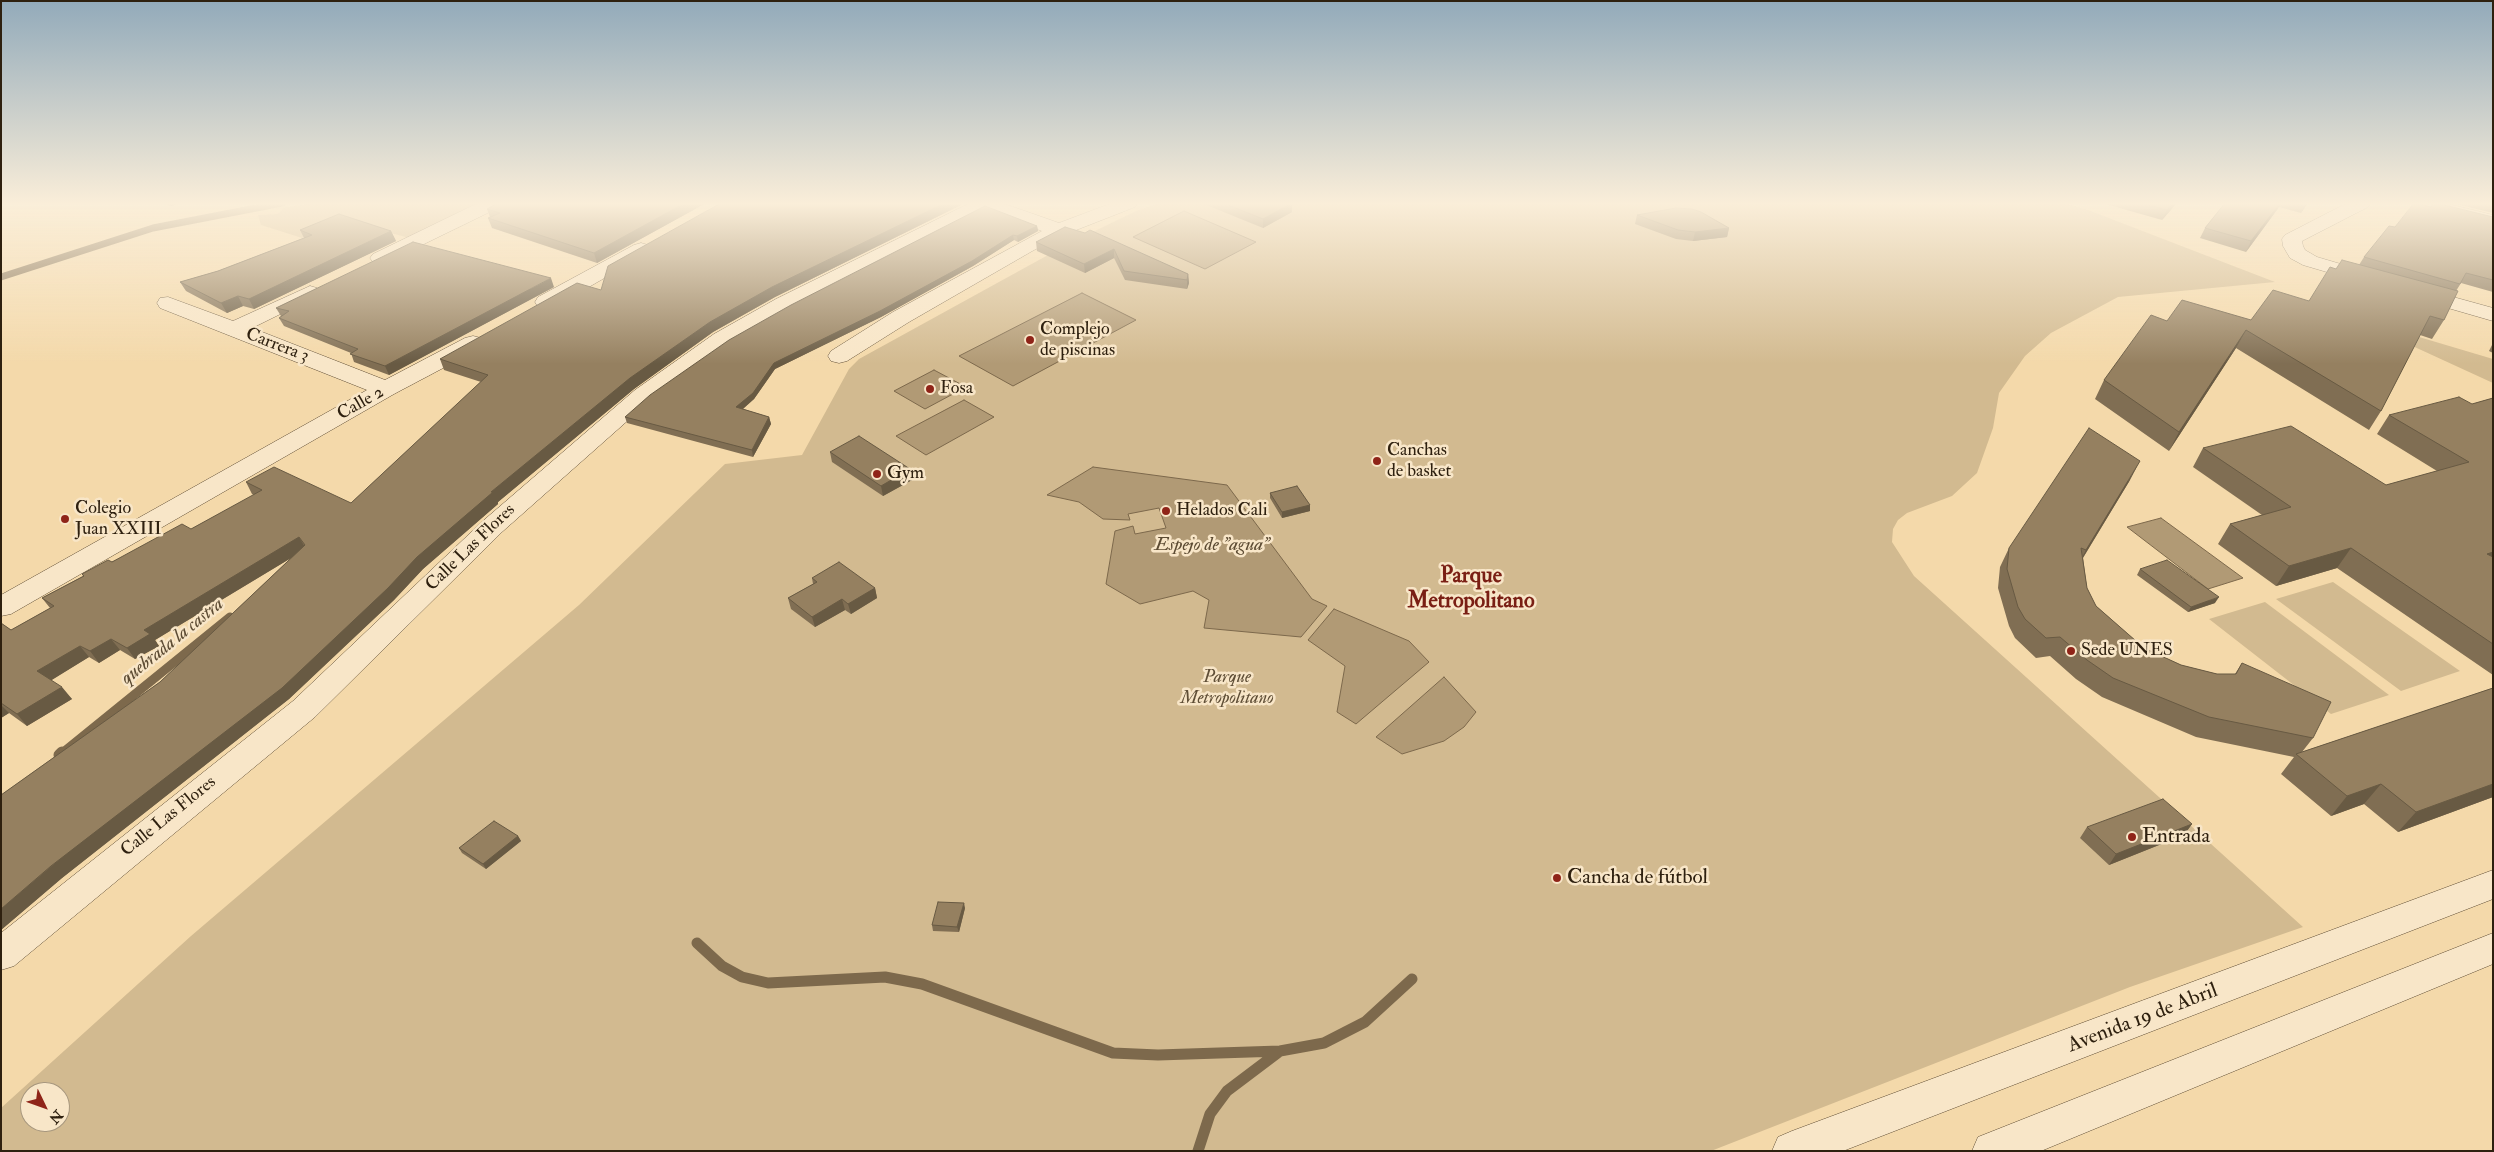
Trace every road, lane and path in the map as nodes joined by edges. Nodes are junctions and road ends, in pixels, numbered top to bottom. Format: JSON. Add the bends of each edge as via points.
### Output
{"nodes":[{"id":1,"x":384,"y":257,"type":"edge"},
{"id":2,"x":627,"y":257,"type":"edge"},
{"id":3,"x":878,"y":257,"type":"edge"},
{"id":4,"x":1009,"y":257,"type":"edge"},
{"id":5,"x":2303,"y":257,"type":"edge"},
{"id":6,"x":363,"y":267,"type":"edge"},
{"id":7,"x":330,"y":282,"type":"edge"},
{"id":8,"x":168,"y":303,"type":"dead end"},
{"id":9,"x":525,"y":314,"type":"edge"},
{"id":10,"x":2493,"y":315,"type":"edge"},
{"id":11,"x":233,"y":329,"type":"junction"},
{"id":12,"x":491,"y":333,"type":"edge"},
{"id":13,"x":839,"y":356,"type":"dead end"},
{"id":14,"x":386,"y":389,"type":"junction"},
{"id":15,"x":1,"y":607,"type":"edge"},
{"id":16,"x":2493,"y":884,"type":"edge"},
{"id":17,"x":2493,"y":948,"type":"edge"},
{"id":18,"x":1,"y":955,"type":"edge"},
{"id":19,"x":1792,"y":1151,"type":"edge"},
{"id":20,"x":1992,"y":1151,"type":"edge"}],
"edges":[{"from":1,"to":6,"type":"street"},
{"from":2,"to":9,"type":"street"},
{"from":3,"to":18,"type":"street","name":"Calle Las Flores","via":[[722,338],[643,395],[493,526],[304,709]]},
{"from":4,"to":13,"type":"street"},
{"from":5,"to":10,"type":"street"},
{"from":7,"to":11,"type":"street"},
{"from":8,"to":11,"type":"street","name":"Carrera 3"},
{"from":11,"to":14,"type":"street","name":"Carrera 3"},
{"from":12,"to":14,"type":"street","name":"Calle 2"},
{"from":14,"to":15,"type":"street","name":"Calle 2"},
{"from":16,"to":19,"type":"street","name":"Avenida 19 de Abril"},
{"from":17,"to":20,"type":"street"}]}
